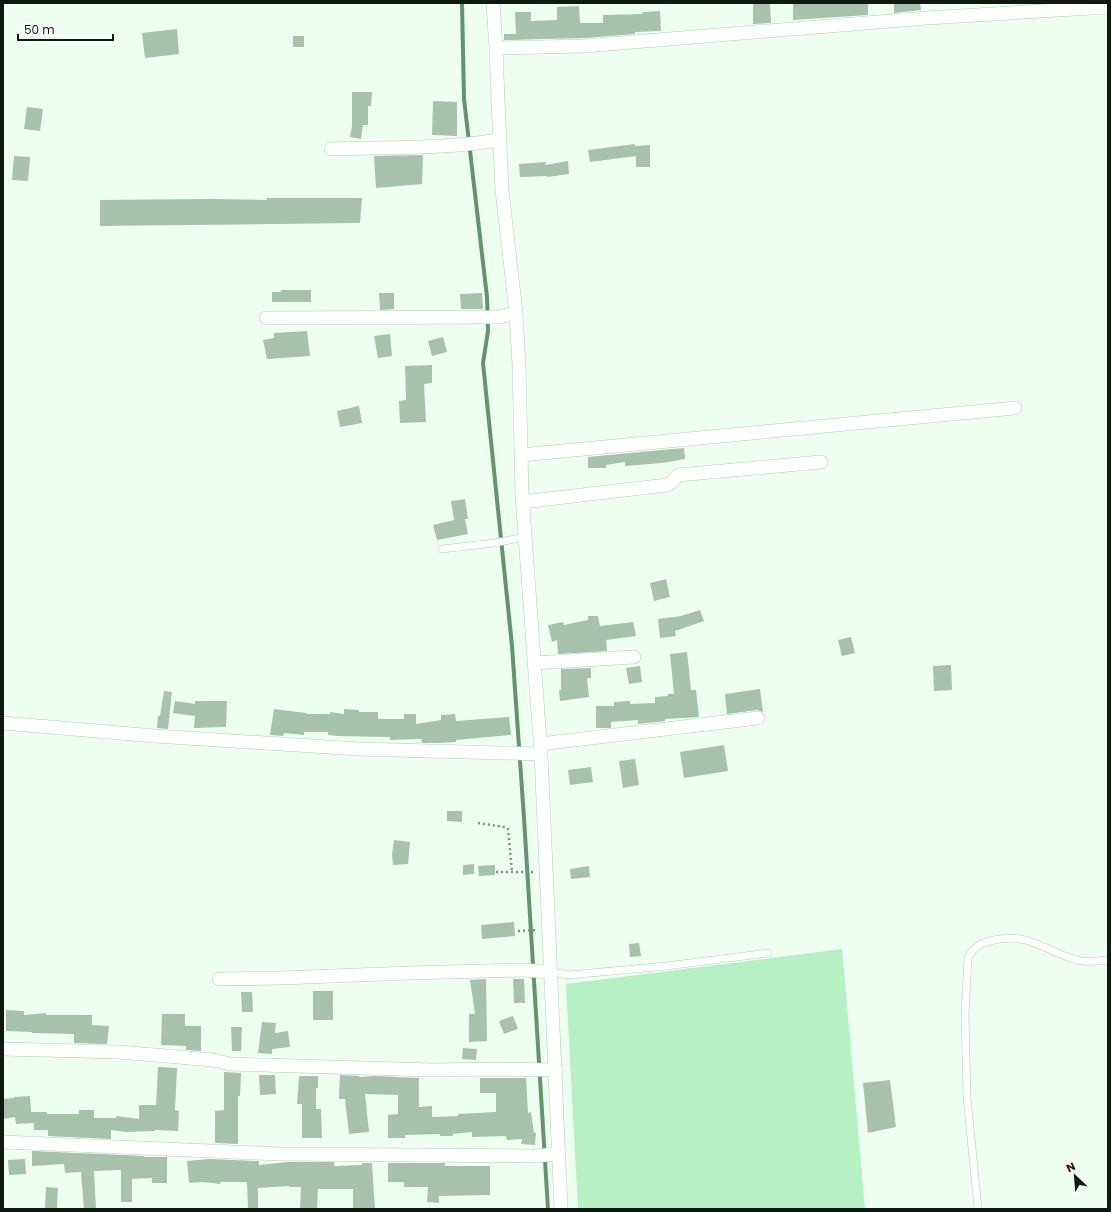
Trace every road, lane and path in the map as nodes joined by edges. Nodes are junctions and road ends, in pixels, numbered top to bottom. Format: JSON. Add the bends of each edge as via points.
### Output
{"nodes":[{"id":1,"x":492,"y":3,"type":"edge"},
{"id":2,"x":1108,"y":7,"type":"edge"},
{"id":3,"x":496,"y":48,"type":"junction"},
{"id":4,"x":500,"y":140,"type":"junction"},
{"id":5,"x":331,"y":149,"type":"dead end"},
{"id":6,"x":516,"y":313,"type":"junction"},
{"id":7,"x":266,"y":318,"type":"dead end"},
{"id":8,"x":1015,"y":408,"type":"dead end"},
{"id":9,"x":521,"y":455,"type":"junction"},
{"id":10,"x":820,"y":462,"type":"dead end"},
{"id":11,"x":522,"y":502,"type":"junction"},
{"id":12,"x":525,"y":537,"type":"junction"},
{"id":13,"x":442,"y":549,"type":"dead end"},
{"id":14,"x":634,"y":657,"type":"dead end"},
{"id":15,"x":534,"y":663,"type":"junction"},
{"id":16,"x":758,"y":718,"type":"dead end"},
{"id":17,"x":3,"y":723,"type":"edge"},
{"id":18,"x":540,"y":749,"type":"junction"},
{"id":19,"x":478,"y":823,"type":"dead end"},
{"id":20,"x":496,"y":872,"type":"dead end"},
{"id":21,"x":514,"y":872,"type":"junction"},
{"id":22,"x":530,"y":872,"type":"dead end"},
{"id":23,"x":539,"y":930,"type":"dead end"},
{"id":24,"x":518,"y":931,"type":"dead end"},
{"id":25,"x":768,"y":953,"type":"dead end"},
{"id":26,"x":1108,"y":960,"type":"edge"},
{"id":27,"x":547,"y":972,"type":"junction"},
{"id":28,"x":219,"y":979,"type":"dead end"},
{"id":29,"x":3,"y":1049,"type":"edge"},
{"id":30,"x":551,"y":1070,"type":"junction"},
{"id":31,"x":3,"y":1142,"type":"edge"},
{"id":32,"x":555,"y":1154,"type":"junction"},
{"id":33,"x":561,"y":1209,"type":"edge"},
{"id":34,"x":978,"y":1209,"type":"edge"}],
"edges":[{"from":1,"to":3,"type":"street"},
{"from":2,"to":3,"type":"street","via":[[927,18],[584,46]]},
{"from":3,"to":4,"type":"street"},
{"from":4,"to":5,"type":"street","via":[[484,143]]},
{"from":4,"to":6,"type":"street","via":[[502,190]]},
{"from":6,"to":7,"type":"street","via":[[499,317]]},
{"from":6,"to":9,"type":"street","via":[[520,365]]},
{"from":8,"to":9,"type":"street"},
{"from":9,"to":11,"type":"street"},
{"from":10,"to":11,"type":"street","via":[[678,475],[667,485]]},
{"from":11,"to":12,"type":"street"},
{"from":12,"to":13,"type":"lane"},
{"from":12,"to":15,"type":"street"},
{"from":14,"to":15,"type":"street"},
{"from":15,"to":18,"type":"street"},
{"from":16,"to":18,"type":"street"},
{"from":17,"to":18,"type":"street","via":[[360,749],[528,753]]},
{"from":18,"to":27,"type":"street"},
{"from":19,"to":21,"type":"path","via":[[508,829]]},
{"from":20,"to":21,"type":"path"},
{"from":21,"to":22,"type":"path"},
{"from":23,"to":24,"type":"path"},
{"from":25,"to":27,"type":"lane","via":[[569,975]]},
{"from":26,"to":34,"type":"lane","via":[[1079,961],[1024,938],[1001,938],[983,942],[972,950],[968,958],[965,1015],[967,1097]]},
{"from":27,"to":28,"type":"street","via":[[524,970]]},
{"from":27,"to":30,"type":"street"},
{"from":29,"to":30,"type":"street","via":[[119,1052],[213,1060],[230,1064],[433,1070]]},
{"from":30,"to":32,"type":"street"},
{"from":31,"to":32,"type":"street","via":[[280,1154]]},
{"from":32,"to":33,"type":"street"}]}
